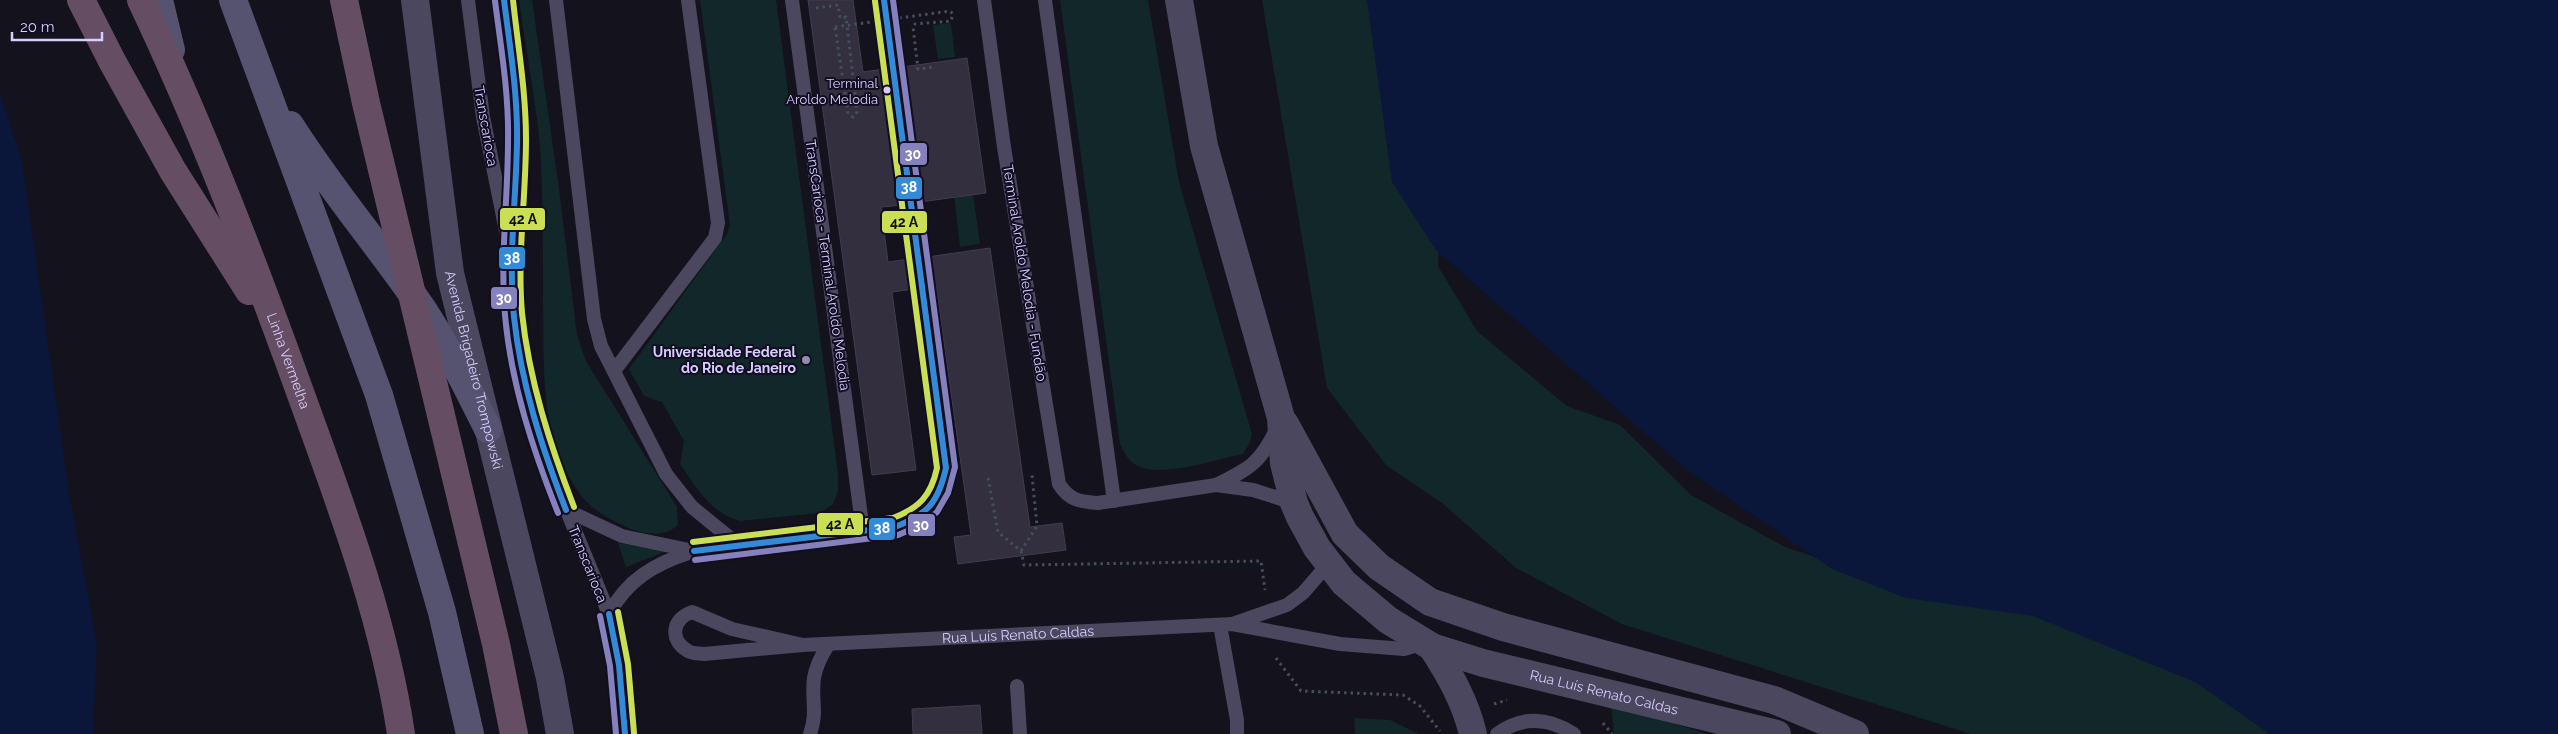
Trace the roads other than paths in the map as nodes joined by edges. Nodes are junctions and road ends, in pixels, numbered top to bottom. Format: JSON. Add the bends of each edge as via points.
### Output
{"nodes":[{"id":1,"x":81,"y":0,"type":"edge"},
{"id":2,"x":141,"y":0,"type":"edge"},
{"id":3,"x":159,"y":0,"type":"edge"},
{"id":4,"x":233,"y":0,"type":"edge"},
{"id":5,"x":344,"y":0,"type":"edge"},
{"id":6,"x":415,"y":0,"type":"edge"},
{"id":7,"x":468,"y":0,"type":"edge"},
{"id":8,"x":504,"y":0,"type":"edge"},
{"id":9,"x":556,"y":0,"type":"edge"},
{"id":10,"x":688,"y":0,"type":"edge"},
{"id":11,"x":792,"y":0,"type":"edge"},
{"id":12,"x":884,"y":0,"type":"edge"},
{"id":13,"x":984,"y":0,"type":"edge"},
{"id":14,"x":1045,"y":0,"type":"edge"},
{"id":15,"x":1179,"y":0,"type":"edge"},
{"id":16,"x":259,"y":75,"type":"junction"},
{"id":17,"x":178,"y":77,"type":"junction"},
{"id":18,"x":510,"y":251,"type":"junction"},
{"id":19,"x":283,"y":343,"type":"junction"},
{"id":20,"x":614,"y":371,"type":"junction"},
{"id":21,"x":1281,"y":418,"type":"junction"},
{"id":22,"x":488,"y":429,"type":"junction"},
{"id":23,"x":1216,"y":485,"type":"junction"},
{"id":24,"x":1114,"y":500,"type":"junction"},
{"id":25,"x":1294,"y":503,"type":"junction"},
{"id":26,"x":566,"y":510,"type":"junction"},
{"id":27,"x":864,"y":531,"type":"junction"},
{"id":28,"x":741,"y":547,"type":"junction"},
{"id":29,"x":694,"y":552,"type":"junction"},
{"id":30,"x":1329,"y":564,"type":"junction"},
{"id":31,"x":609,"y":614,"type":"junction"},
{"id":32,"x":1226,"y":625,"type":"junction"},
{"id":33,"x":1428,"y":644,"type":"junction"},
{"id":34,"x":803,"y":645,"type":"junction"},
{"id":35,"x":828,"y":645,"type":"junction"},
{"id":36,"x":1017,"y":686,"type":"dead end"},
{"id":37,"x":1774,"y":700,"type":"junction"},
{"id":38,"x":816,"y":718,"type":"junction"},
{"id":39,"x":1747,"y":730,"type":"edge"},
{"id":40,"x":401,"y":734,"type":"edge"},
{"id":41,"x":470,"y":734,"type":"edge"},
{"id":42,"x":514,"y":734,"type":"edge"},
{"id":43,"x":560,"y":734,"type":"edge"},
{"id":44,"x":625,"y":734,"type":"edge"},
{"id":45,"x":810,"y":734,"type":"edge"},
{"id":46,"x":822,"y":734,"type":"edge"},
{"id":47,"x":1020,"y":734,"type":"edge"},
{"id":48,"x":1237,"y":734,"type":"edge"},
{"id":49,"x":1473,"y":734,"type":"edge"},
{"id":50,"x":1497,"y":734,"type":"edge"},
{"id":51,"x":1574,"y":734,"type":"edge"},
{"id":52,"x":1777,"y":734,"type":"edge"},
{"id":53,"x":1809,"y":734,"type":"edge"},
{"id":54,"x":1855,"y":734,"type":"edge"}],
"edges":[{"from":1,"to":19,"type":"highway","via":[[173,172]]},
{"from":2,"to":17,"type":"highway","name":"Linha Vermelha"},
{"from":3,"to":17,"type":"main road"},
{"from":4,"to":16,"type":"main road"},
{"from":5,"to":42,"type":"highway","bridge":true,"via":[[368,113],[496,644]]},
{"from":6,"to":22,"type":"street","name":"Avenida Brigadeiro Trompowski","via":[[450,274]]},
{"from":7,"to":18,"type":"lane","name":"Transcarioca","via":[[483,117]]},
{"from":8,"to":18,"type":"lane","name":"Transcarioca","via":[[517,116]]},
{"from":9,"to":20,"type":"lane","via":[[594,319],[601,346]]},
{"from":10,"to":20,"type":"lane","via":[[718,223],[715,238]]},
{"from":11,"to":27,"type":"lane","name":"TransCarioca - Terminal Aroldo Melodia"},
{"from":12,"to":27,"type":"lane","via":[[946,468],[941,491],[933,505],[918,518],[895,527]]},
{"from":13,"to":24,"type":"lane","name":"Terminal Aroldo Melodia - Fundão","via":[[1059,484],[1072,498],[1082,502]]},
{"from":14,"to":24,"type":"lane"},
{"from":15,"to":21,"type":"street","via":[[1204,146]]},
{"from":16,"to":22,"type":"main road","via":[[311,158],[424,313]]},
{"from":16,"to":41,"type":"main road","via":[[379,394],[442,612]]},
{"from":17,"to":19,"type":"highway","name":"Linha Vermelha"},
{"from":18,"to":26,"type":"lane","name":"Transcarioca","via":[[514,317],[526,391],[545,457]]},
{"from":19,"to":40,"type":"highway","name":"Linha Vermelha","via":[[372,600]]},
{"from":20,"to":28,"type":"lane","via":[[666,474],[692,507]]},
{"from":21,"to":23,"type":"lane","name":"Terminal Aroldo Melodia - Fundão","via":[[1259,459],[1250,468]]},
{"from":21,"to":25,"type":"street","via":[[1284,463]]},
{"from":21,"to":37,"type":"street","via":[[1345,534],[1379,567],[1430,602],[1532,635]]},
{"from":22,"to":43,"type":"street","name":"Avenida Brigadeiro Trompowski","via":[[550,678]]},
{"from":23,"to":24,"type":"lane","name":"Terminal Aroldo Melodia - Fundão"},
{"from":23,"to":25,"type":"lane","name":"Terminal Aroldo Melodia - Fundão","via":[[1253,490]]},
{"from":25,"to":30,"type":"street"},
{"from":26,"to":29,"type":"lane","via":[[622,536]]},
{"from":26,"to":31,"type":"lane","name":"Transcarioca"},
{"from":27,"to":28,"type":"lane"},
{"from":28,"to":29,"type":"lane"},
{"from":29,"to":31,"type":"lane","via":[[649,569],[630,584]]},
{"from":30,"to":32,"type":"lane","name":"Rua Luís Renato Caldas","via":[[1287,605]]},
{"from":30,"to":33,"type":"street","via":[[1363,600]]},
{"from":31,"to":44,"type":"lane","name":"Transcarioca","via":[[620,665]]},
{"from":32,"to":33,"type":"lane","name":"Rua Luís Renato Caldas","via":[[1340,644],[1404,649]]},
{"from":32,"to":35,"type":"lane","name":"Rua Luís Renato Caldas"},
{"from":32,"to":48,"type":"lane"},
{"from":33,"to":39,"type":"street","name":"Rua Luís Renato Caldas","via":[[1483,664]]},
{"from":33,"to":49,"type":"street","via":[[1459,693]]},
{"from":34,"to":34,"type":"lane","name":"Rua Luís Renato Caldas","via":[[732,629],[692,612],[683,615],[676,623],[674,635],[689,652],[704,654]]},
{"from":34,"to":35,"type":"lane","name":"Rua Luís Renato Caldas"},
{"from":35,"to":38,"type":"lane","via":[[818,661],[814,678]]},
{"from":36,"to":47,"type":"lane"},
{"from":37,"to":53,"type":"street"},
{"from":37,"to":54,"type":"street"},
{"from":38,"to":45,"type":"lane"},
{"from":38,"to":46,"type":"lane"},
{"from":39,"to":52,"type":"street","name":"Rua Luís Renato Caldas"},
{"from":50,"to":51,"type":"lane","via":[[1524,720],[1541,720]]}]}
